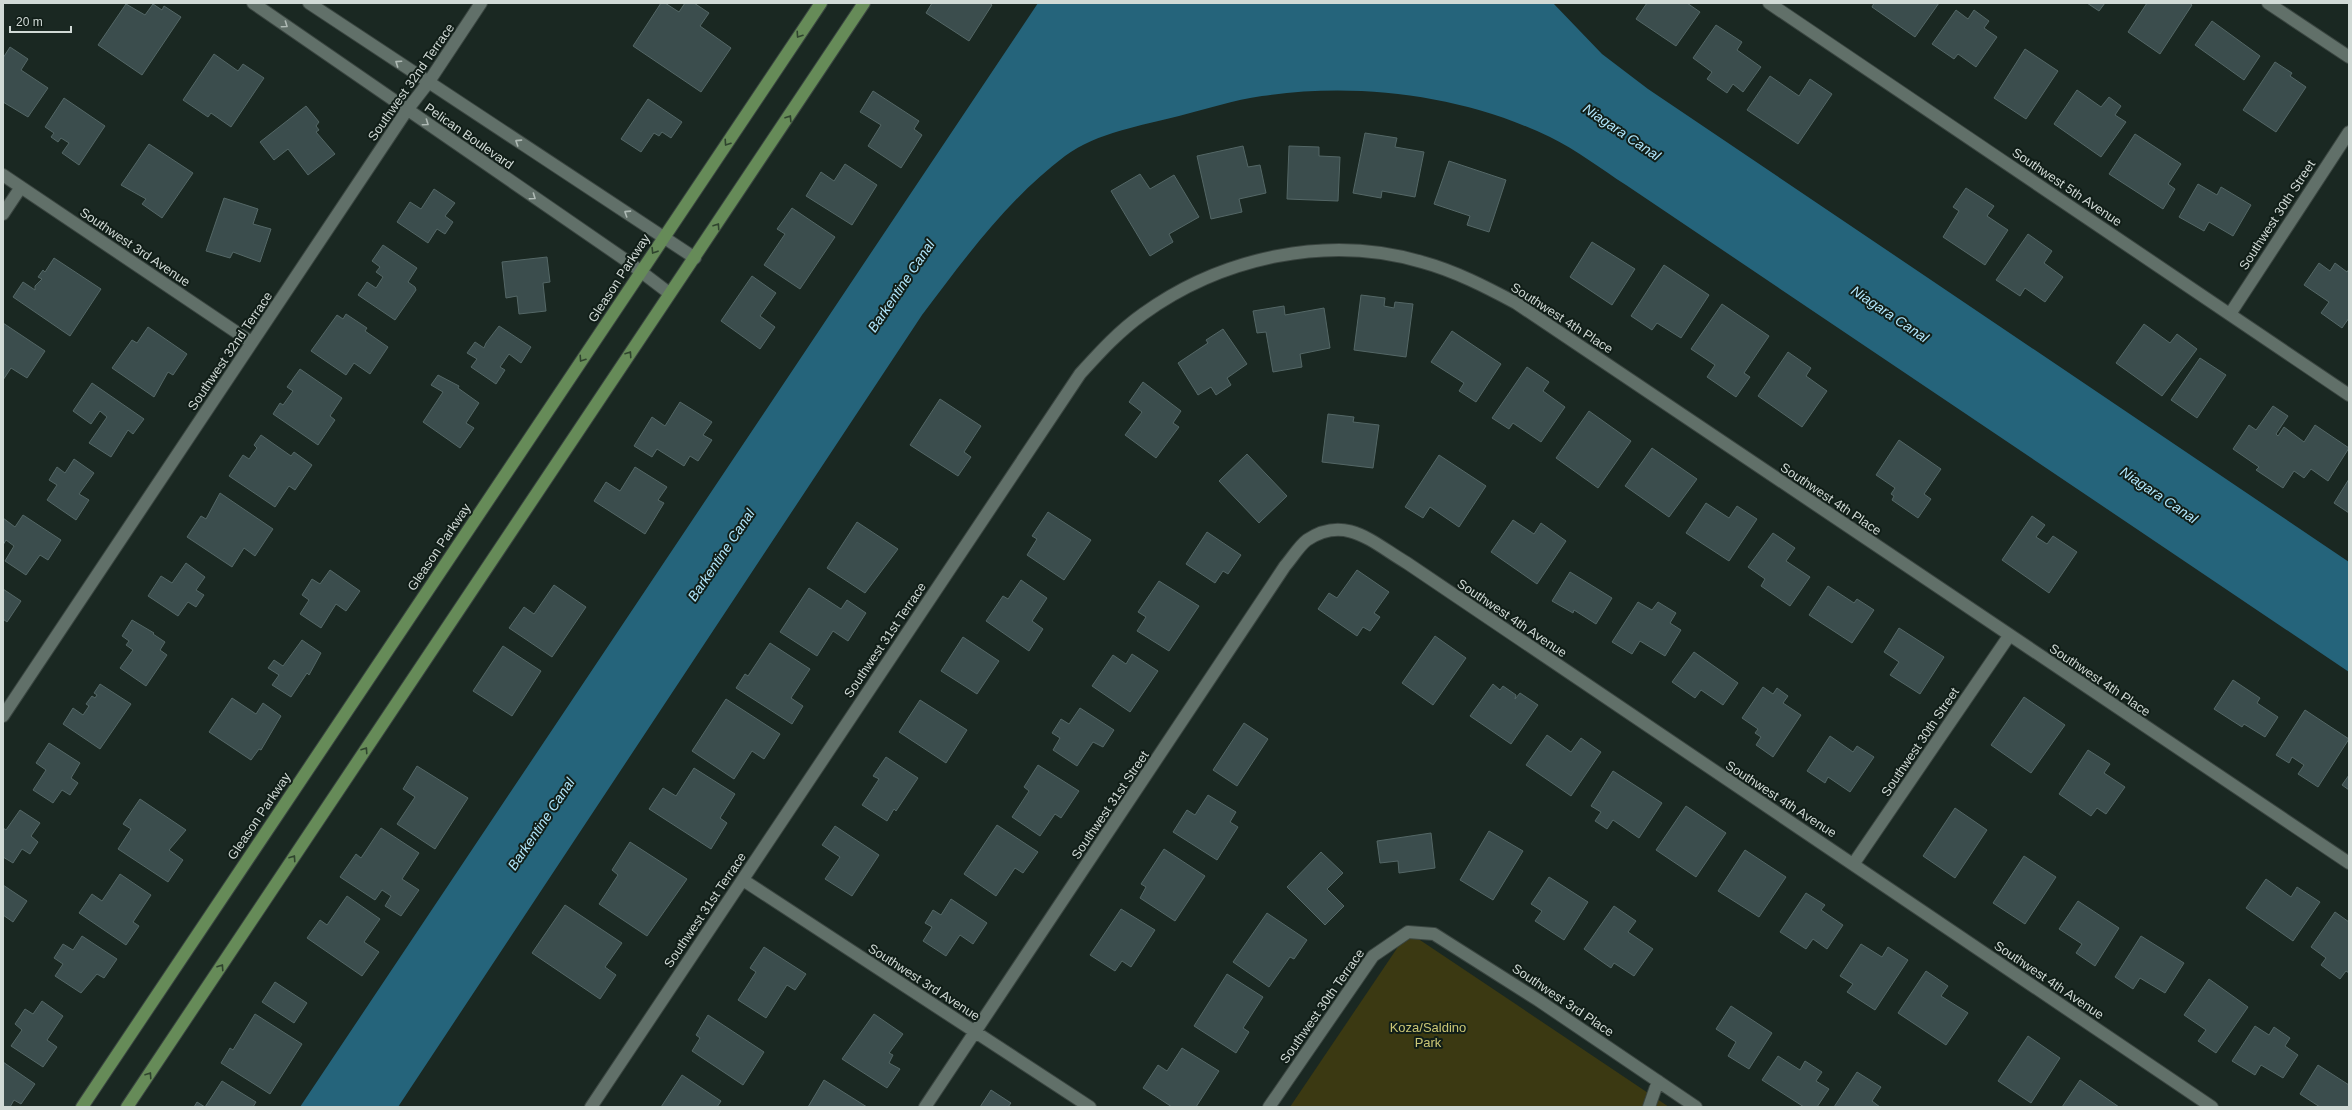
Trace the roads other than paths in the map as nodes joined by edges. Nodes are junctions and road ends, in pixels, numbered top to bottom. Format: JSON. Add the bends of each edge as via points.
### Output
{"nodes":[{"id":1,"x":253,"y":3,"type":"edge"},
{"id":2,"x":309,"y":3,"type":"edge"},
{"id":3,"x":481,"y":3,"type":"edge"},
{"id":4,"x":821,"y":3,"type":"edge"},
{"id":5,"x":864,"y":3,"type":"edge"},
{"id":6,"x":1769,"y":3,"type":"edge"},
{"id":7,"x":2268,"y":3,"type":"edge"},
{"id":8,"x":2349,"y":57,"type":"edge"},
{"id":9,"x":428,"y":83,"type":"junction"},
{"id":10,"x":407,"y":110,"type":"junction"},
{"id":11,"x":2349,"y":132,"type":"edge"},
{"id":12,"x":3,"y":175,"type":"edge"},
{"id":13,"x":21,"y":187,"type":"junction"},
{"id":14,"x":3,"y":214,"type":"edge"},
{"id":15,"x":664,"y":236,"type":"junction"},
{"id":16,"x":695,"y":258,"type":"junction"},
{"id":17,"x":1265,"y":258,"type":"joint"},
{"id":18,"x":642,"y":272,"type":"junction"},
{"id":19,"x":669,"y":293,"type":"junction"},
{"id":20,"x":2230,"y":314,"type":"junction"},
{"id":21,"x":251,"y":342,"type":"junction"},
{"id":22,"x":2349,"y":395,"type":"edge"},
{"id":23,"x":1328,"y":529,"type":"joint"},
{"id":24,"x":2009,"y":636,"type":"junction"},
{"id":25,"x":3,"y":716,"type":"edge"},
{"id":26,"x":2349,"y":863,"type":"edge"},
{"id":27,"x":1854,"y":864,"type":"junction"},
{"id":28,"x":743,"y":880,"type":"junction"},
{"id":29,"x":1408,"y":932,"type":"joint"},
{"id":30,"x":975,"y":1032,"type":"junction"},
{"id":31,"x":1658,"y":1081,"type":"junction"},
{"id":32,"x":82,"y":1107,"type":"edge"},
{"id":33,"x":127,"y":1107,"type":"edge"},
{"id":34,"x":590,"y":1107,"type":"edge"},
{"id":35,"x":925,"y":1107,"type":"edge"},
{"id":36,"x":1090,"y":1107,"type":"edge"},
{"id":37,"x":1269,"y":1107,"type":"edge"},
{"id":38,"x":1649,"y":1107,"type":"edge"},
{"id":39,"x":1696,"y":1107,"type":"edge"},
{"id":40,"x":2212,"y":1107,"type":"edge"}],
"edges":[{"from":1,"to":10,"type":"street","name":"Pelican Boulevard","one_way":true},
{"from":9,"to":2,"type":"street","name":"Pelican Boulevard","one_way":true},
{"from":3,"to":9,"type":"street","name":"Southwest 32nd Terrace"},
{"from":4,"to":15,"type":"main road","name":"Gleason Parkway","one_way":true},
{"from":16,"to":5,"type":"main road","one_way":true},
{"from":6,"to":20,"type":"street","name":"Southwest 5th Avenue"},
{"from":7,"to":8,"type":"street"},
{"from":9,"to":10,"type":"street","name":"Southwest 32nd Terrace"},
{"from":15,"to":9,"type":"street","name":"Pelican Boulevard","one_way":true},
{"from":10,"to":18,"type":"street","name":"Pelican Boulevard","one_way":true},
{"from":10,"to":21,"type":"street","name":"Southwest 32nd Terrace"},
{"from":11,"to":20,"type":"street","name":"Southwest 30th Street"},
{"from":12,"to":13,"type":"street","name":"Southwest 3rd Avenue"},
{"from":13,"to":14,"type":"street"},
{"from":13,"to":21,"type":"street","name":"Southwest 3rd Avenue"},
{"from":15,"to":16,"type":"street","name":"Pelican Boulevard"},
{"from":15,"to":18,"type":"main road","name":"Gleason Parkway","one_way":true},
{"from":16,"to":19,"type":"main road"},
{"from":17,"to":24,"type":"street","name":"Southwest 4th Place","via":[[1301,252],[1343,250],[1385,253],[1422,262],[1486,287],[1516,303]]},
{"from":17,"to":28,"type":"street","name":"Southwest 31st Terrace","via":[[1219,272],[1144,314],[1110,342],[1080,374]]},
{"from":18,"to":19,"type":"street","name":"Pelican Boulevard"},
{"from":18,"to":32,"type":"main road","name":"Gleason Parkway","one_way":true},
{"from":33,"to":19,"type":"main road","one_way":true},
{"from":20,"to":22,"type":"street","name":"Southwest 5th Avenue"},
{"from":21,"to":25,"type":"street","name":"Southwest 32nd Terrace"},
{"from":23,"to":27,"type":"street","name":"Southwest 4th Avenue","via":[[1353,530],[1400,559]]},
{"from":23,"to":30,"type":"street","name":"Southwest 31st Street","via":[[1306,541],[1285,566]]},
{"from":24,"to":26,"type":"street","name":"Southwest 4th Place"},
{"from":24,"to":27,"type":"street","name":"Southwest 30th Street"},
{"from":27,"to":40,"type":"street","name":"Southwest 4th Avenue"},
{"from":28,"to":30,"type":"street","name":"Southwest 3rd Avenue"},
{"from":28,"to":34,"type":"street","name":"Southwest 31st Terrace"},
{"from":29,"to":31,"type":"street","name":"Southwest 3rd Place","via":[[1434,934]]},
{"from":29,"to":37,"type":"street","name":"Southwest 30th Terrace","via":[[1373,956]]},
{"from":30,"to":35,"type":"street","name":"Southwest 31st Street"},
{"from":30,"to":36,"type":"street","name":"Southwest 3rd Avenue"},
{"from":31,"to":38,"type":"street"},
{"from":31,"to":39,"type":"street","name":"Southwest 3rd Place"}]}
